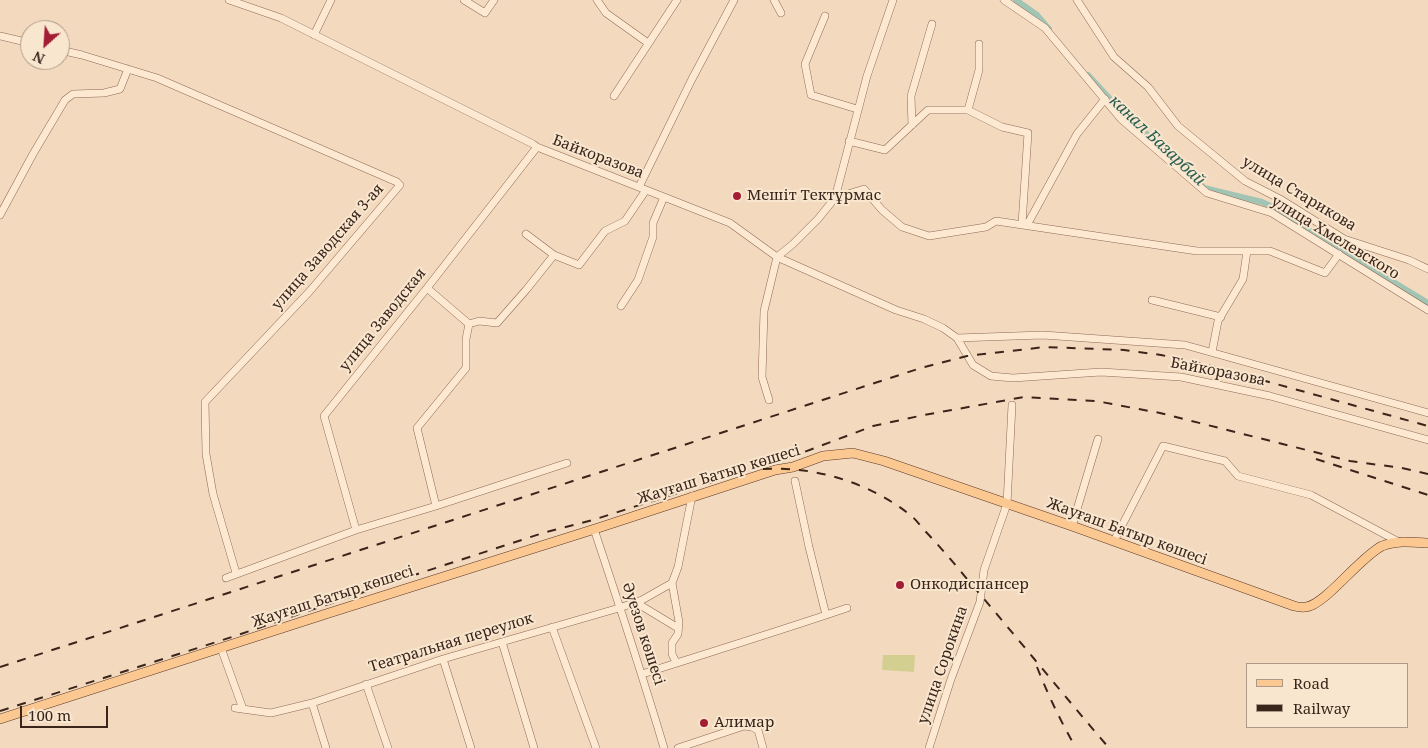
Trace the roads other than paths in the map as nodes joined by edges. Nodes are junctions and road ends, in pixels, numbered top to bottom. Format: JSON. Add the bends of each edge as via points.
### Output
{"nodes":[{"id":1,"x":229,"y":0,"type":"edge"},
{"id":2,"x":332,"y":0,"type":"edge"},
{"id":3,"x":464,"y":0,"type":"edge"},
{"id":4,"x":494,"y":0,"type":"edge"},
{"id":5,"x":597,"y":0,"type":"edge"},
{"id":6,"x":677,"y":0,"type":"edge"},
{"id":7,"x":734,"y":0,"type":"edge"},
{"id":8,"x":774,"y":0,"type":"edge"},
{"id":9,"x":893,"y":0,"type":"edge"},
{"id":10,"x":1004,"y":0,"type":"edge"},
{"id":11,"x":1077,"y":0,"type":"edge"},
{"id":12,"x":781,"y":13,"type":"dead end"},
{"id":13,"x":825,"y":16,"type":"dead end"},
{"id":14,"x":932,"y":24,"type":"dead end"},
{"id":15,"x":314,"y":35,"type":"junction"},
{"id":16,"x":0,"y":36,"type":"edge"},
{"id":17,"x":20,"y":41,"type":"edge"},
{"id":18,"x":648,"y":43,"type":"junction"},
{"id":19,"x":979,"y":44,"type":"dead end"},
{"id":20,"x":70,"y":52,"type":"edge"},
{"id":21,"x":128,"y":69,"type":"junction"},
{"id":22,"x":614,"y":96,"type":"dead end"},
{"id":23,"x":1105,"y":99,"type":"junction"},
{"id":24,"x":857,"y":109,"type":"junction"},
{"id":25,"x":968,"y":110,"type":"junction"},
{"id":26,"x":912,"y":125,"type":"junction"},
{"id":27,"x":849,"y":141,"type":"junction"},
{"id":28,"x":536,"y":147,"type":"junction"},
{"id":29,"x":642,"y":189,"type":"junction"},
{"id":30,"x":664,"y":197,"type":"junction"},
{"id":31,"x":835,"y":198,"type":"junction"},
{"id":32,"x":0,"y":215,"type":"edge"},
{"id":33,"x":1024,"y":225,"type":"junction"},
{"id":34,"x":526,"y":234,"type":"dead end"},
{"id":35,"x":1247,"y":251,"type":"junction"},
{"id":36,"x":1339,"y":254,"type":"junction"},
{"id":37,"x":554,"y":255,"type":"junction"},
{"id":38,"x":777,"y":257,"type":"junction"},
{"id":39,"x":1428,"y":268,"type":"edge"},
{"id":40,"x":427,"y":288,"type":"junction"},
{"id":41,"x":1152,"y":300,"type":"dead end"},
{"id":42,"x":622,"y":306,"type":"dead end"},
{"id":43,"x":1428,"y":310,"type":"edge"},
{"id":44,"x":1221,"y":316,"type":"junction"},
{"id":45,"x":470,"y":324,"type":"junction"},
{"id":46,"x":957,"y":338,"type":"junction"},
{"id":47,"x":1212,"y":352,"type":"junction"},
{"id":48,"x":769,"y":400,"type":"dead end"},
{"id":49,"x":1012,"y":406,"type":"dead end"},
{"id":50,"x":1428,"y":413,"type":"edge"},
{"id":51,"x":1098,"y":439,"type":"dead end"},
{"id":52,"x":1428,"y":440,"type":"edge"},
{"id":53,"x":567,"y":463,"type":"dead end"},
{"id":54,"x":795,"y":481,"type":"dead end"},
{"id":55,"x":692,"y":496,"type":"junction"},
{"id":56,"x":1007,"y":504,"type":"junction"},
{"id":57,"x":436,"y":506,"type":"junction"},
{"id":58,"x":1072,"y":526,"type":"junction"},
{"id":59,"x":594,"y":529,"type":"junction"},
{"id":60,"x":356,"y":530,"type":"junction"},
{"id":61,"x":1114,"y":541,"type":"junction"},
{"id":62,"x":1399,"y":542,"type":"junction"},
{"id":63,"x":1428,"y":543,"type":"edge"},
{"id":64,"x":236,"y":573,"type":"junction"},
{"id":65,"x":226,"y":578,"type":"dead end"},
{"id":66,"x":672,"y":583,"type":"junction"},
{"id":67,"x":635,"y":602,"type":"junction"},
{"id":68,"x":619,"y":608,"type":"junction"},
{"id":69,"x":847,"y":608,"type":"dead end"},
{"id":70,"x":826,"y":615,"type":"junction"},
{"id":71,"x":552,"y":627,"type":"junction"},
{"id":72,"x":678,"y":628,"type":"junction"},
{"id":73,"x":502,"y":642,"type":"junction"},
{"id":74,"x":221,"y":648,"type":"junction"},
{"id":75,"x":443,"y":659,"type":"junction"},
{"id":76,"x":676,"y":662,"type":"junction"},
{"id":77,"x":642,"y":674,"type":"junction"},
{"id":78,"x":366,"y":684,"type":"junction"},
{"id":79,"x":312,"y":703,"type":"junction"},
{"id":80,"x":0,"y":719,"type":"edge"},
{"id":81,"x":326,"y":748,"type":"edge"},
{"id":82,"x":388,"y":748,"type":"edge"},
{"id":83,"x":471,"y":748,"type":"edge"},
{"id":84,"x":534,"y":748,"type":"edge"},
{"id":85,"x":596,"y":748,"type":"edge"},
{"id":86,"x":664,"y":748,"type":"edge"},
{"id":87,"x":678,"y":748,"type":"edge"},
{"id":88,"x":763,"y":748,"type":"edge"},
{"id":89,"x":929,"y":748,"type":"edge"}],
"edges":[{"from":1,"to":15,"type":"street","name":"Байкоразова","via":[[281,18]]},
{"from":2,"to":15,"type":"street"},
{"from":3,"to":4,"type":"street","via":[[485,13]]},
{"from":5,"to":18,"type":"street","via":[[606,13]]},
{"from":6,"to":18,"type":"street"},
{"from":7,"to":29,"type":"street","via":[[692,78]]},
{"from":8,"to":12,"type":"street"},
{"from":9,"to":24,"type":"street"},
{"from":10,"to":23,"type":"street","name":"улица Хмелевского","via":[[1045,28]]},
{"from":11,"to":39,"type":"street","name":"улица Старикова","via":[[1114,57],[1148,87],[1178,126],[1245,181],[1344,240]]},
{"from":13,"to":24,"type":"street","via":[[805,64],[811,95]]},
{"from":14,"to":26,"type":"street","via":[[912,96]]},
{"from":15,"to":28,"type":"street","name":"Байкоразова"},
{"from":16,"to":17,"type":"street"},
{"from":18,"to":22,"type":"street"},
{"from":19,"to":25,"type":"street","via":[[979,70]]},
{"from":20,"to":21,"type":"street","name":"улица Заводская 3-ая"},
{"from":21,"to":32,"type":"street","via":[[120,89],[73,94],[65,100]]},
{"from":21,"to":64,"type":"street","name":"улица Заводская 3-ая","via":[[157,78],[400,185],[309,292],[205,402],[206,454],[213,494]]},
{"from":23,"to":33,"type":"street","via":[[1077,134]]},
{"from":23,"to":36,"type":"street","name":"улица Хмелевского","via":[[1121,119],[1207,193],[1272,213]]},
{"from":24,"to":27,"type":"street"},
{"from":25,"to":26,"type":"street","via":[[928,110]]},
{"from":25,"to":33,"type":"street","via":[[1002,127],[1028,133]]},
{"from":26,"to":27,"type":"street","via":[[885,150]]},
{"from":27,"to":31,"type":"street"},
{"from":28,"to":29,"type":"street","name":"Байкоразова"},
{"from":28,"to":40,"type":"street","name":"улица Заводская"},
{"from":29,"to":30,"type":"street","name":"Байкоразова"},
{"from":29,"to":37,"type":"street","via":[[625,221],[605,231],[579,266]]},
{"from":30,"to":38,"type":"street","name":"Байкоразова","via":[[730,222]]},
{"from":30,"to":42,"type":"street","via":[[652,223],[653,237],[638,280]]},
{"from":31,"to":33,"type":"street","via":[[864,189],[902,227],[929,236],[986,227],[996,220]]},
{"from":31,"to":38,"type":"street","via":[[818,219]]},
{"from":33,"to":35,"type":"street","via":[[1197,250]]},
{"from":34,"to":37,"type":"street"},
{"from":35,"to":36,"type":"street","via":[[1270,251],[1325,273]]},
{"from":35,"to":44,"type":"street","via":[[1243,279]]},
{"from":36,"to":43,"type":"street","name":"улица Хмелевского"},
{"from":37,"to":45,"type":"street","via":[[497,323],[479,321]]},
{"from":38,"to":46,"type":"street","name":"Байкоразова","via":[[936,325]]},
{"from":38,"to":48,"type":"street","via":[[764,311],[762,377]]},
{"from":40,"to":45,"type":"street"},
{"from":40,"to":60,"type":"street","name":"улица Заводская","via":[[324,416]]},
{"from":41,"to":44,"type":"street"},
{"from":44,"to":47,"type":"street"},
{"from":45,"to":57,"type":"street","via":[[466,339],[466,368],[417,428]]},
{"from":46,"to":47,"type":"street","name":"Байкоразова","via":[[1043,335],[1185,345]]},
{"from":46,"to":52,"type":"street","name":"Байкоразова","via":[[973,365],[991,376],[1013,378],[1101,372],[1181,377],[1270,396]]},
{"from":47,"to":50,"type":"street","name":"Байкоразова"},
{"from":49,"to":56,"type":"street","name":"улица Сорокина"},
{"from":51,"to":58,"type":"street"},
{"from":53,"to":57,"type":"street"},
{"from":54,"to":70,"type":"street"},
{"from":55,"to":56,"type":"main road","name":"Жауғаш Батыр көшесі","via":[[824,456],[854,453]]},
{"from":55,"to":59,"type":"main road","name":"Жауғаш Батыр көшесі"},
{"from":55,"to":66,"type":"street"},
{"from":56,"to":58,"type":"main road","name":"Жауғаш Батыр көшесі"},
{"from":56,"to":89,"type":"street","name":"улица Сорокина","via":[[984,570],[980,602]]},
{"from":57,"to":60,"type":"street"},
{"from":58,"to":61,"type":"main road","name":"Жауғаш Батыр көшесі"},
{"from":59,"to":68,"type":"street","name":"Әуезов көшесі"},
{"from":59,"to":74,"type":"main road","name":"Жауғаш Батыр көшесі"},
{"from":60,"to":64,"type":"street"},
{"from":61,"to":62,"type":"main road","name":"Жауғаш Батыр көшесі","via":[[1307,608],[1370,554],[1382,546]]},
{"from":61,"to":62,"type":"street","via":[[1163,446],[1225,461],[1238,476],[1311,494]]},
{"from":62,"to":63,"type":"main road","name":"Жауғаш Батыр көшесі"},
{"from":64,"to":65,"type":"street"},
{"from":66,"to":67,"type":"street","name":"Театральная переулок"},
{"from":66,"to":72,"type":"street"},
{"from":67,"to":68,"type":"street","name":"Театральная переулок"},
{"from":67,"to":72,"type":"street"},
{"from":68,"to":71,"type":"street","name":"Театральная переулок"},
{"from":68,"to":77,"type":"street","name":"Әуезов көшесі"},
{"from":69,"to":70,"type":"street"},
{"from":70,"to":76,"type":"street"},
{"from":71,"to":73,"type":"street","name":"Театральная переулок"},
{"from":71,"to":85,"type":"street"},
{"from":72,"to":76,"type":"street","via":[[672,643]]},
{"from":73,"to":75,"type":"street","name":"Театральная переулок"},
{"from":73,"to":84,"type":"street"},
{"from":74,"to":79,"type":"street","name":"Театральная переулок","via":[[239,709],[271,713]]},
{"from":74,"to":80,"type":"main road","name":"Жауғаш Батыр көшесі"},
{"from":75,"to":78,"type":"street","name":"Театральная переулок"},
{"from":75,"to":83,"type":"street"},
{"from":76,"to":77,"type":"street"},
{"from":77,"to":86,"type":"street","name":"Әуезов көшесі"},
{"from":78,"to":79,"type":"street","name":"Театральная переулок"},
{"from":78,"to":82,"type":"street"},
{"from":79,"to":81,"type":"street"},
{"from":87,"to":88,"type":"street","via":[[744,726],[758,730]]}]}
